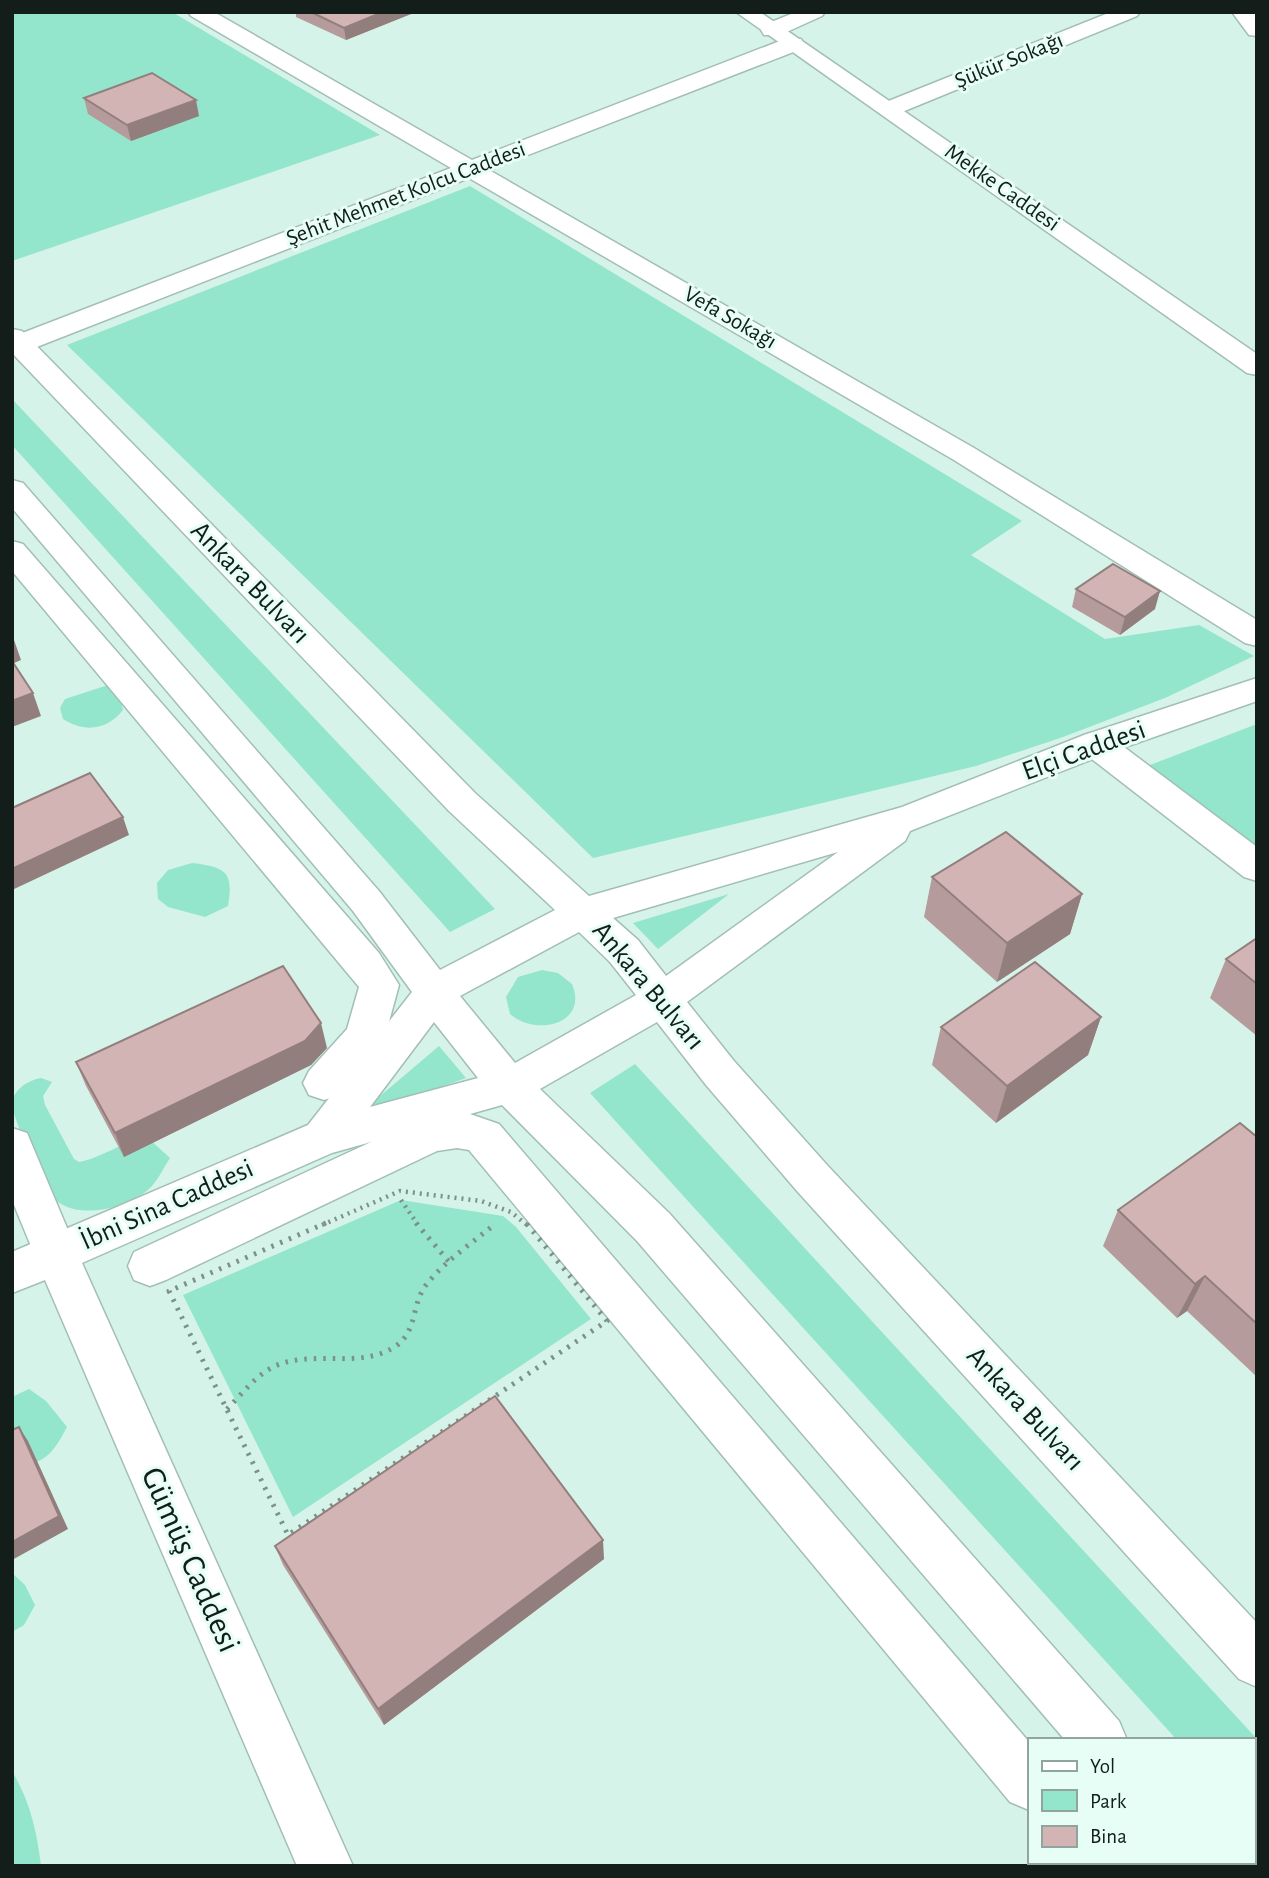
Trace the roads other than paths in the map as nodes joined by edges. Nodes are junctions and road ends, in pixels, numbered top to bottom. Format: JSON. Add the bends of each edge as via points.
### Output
{"nodes":[{"id":1,"x":198,"y":12,"type":"edge"},
{"id":2,"x":746,"y":12,"type":"edge"},
{"id":3,"x":815,"y":12,"type":"edge"},
{"id":4,"x":1130,"y":12,"type":"edge"},
{"id":5,"x":1242,"y":12,"type":"edge"},
{"id":6,"x":772,"y":30,"type":"junction"},
{"id":7,"x":1257,"y":30,"type":"edge"},
{"id":8,"x":793,"y":44,"type":"junction"},
{"id":9,"x":889,"y":109,"type":"junction"},
{"id":10,"x":472,"y":168,"type":"junction"},
{"id":11,"x":16,"y":341,"type":"edge"},
{"id":12,"x":1257,"y":367,"type":"edge"},
{"id":13,"x":12,"y":489,"type":"edge"},
{"id":14,"x":12,"y":551,"type":"edge"},
{"id":15,"x":1257,"y":635,"type":"edge"},
{"id":16,"x":1257,"y":689,"type":"edge"},
{"id":17,"x":1096,"y":744,"type":"junction"},
{"id":18,"x":913,"y":817,"type":"junction"},
{"id":19,"x":1257,"y":867,"type":"edge"},
{"id":20,"x":584,"y":912,"type":"junction"},
{"id":21,"x":435,"y":991,"type":"junction"},
{"id":22,"x":663,"y":999,"type":"junction"},
{"id":23,"x":324,"y":1083,"type":"dead end"},
{"id":24,"x":510,"y":1086,"type":"junction"},
{"id":25,"x":323,"y":1138,"type":"junction"},
{"id":26,"x":12,"y":1146,"type":"edge"},
{"id":27,"x":34,"y":1263,"type":"edge"},
{"id":28,"x":150,"y":1266,"type":"dead end"},
{"id":29,"x":1257,"y":1661,"type":"edge"},
{"id":30,"x":1098,"y":1738,"type":"edge"},
{"id":31,"x":1028,"y":1782,"type":"edge"},
{"id":32,"x":325,"y":1866,"type":"edge"}],
"edges":[{"from":1,"to":10,"type":"street","name":"Vefa Sokağı"},
{"from":2,"to":6,"type":"street","name":"Mekke Caddesi"},
{"from":3,"to":6,"type":"street"},
{"from":4,"to":9,"type":"street","name":"Şükür Sokağı"},
{"from":5,"to":7,"type":"street"},
{"from":6,"to":8,"type":"street","name":"Mekke Caddesi"},
{"from":8,"to":9,"type":"street","name":"Mekke Caddesi"},
{"from":8,"to":10,"type":"street","name":"Şehit Mehmet Kolcu Caddesi"},
{"from":9,"to":12,"type":"street","name":"Mekke Caddesi"},
{"from":10,"to":11,"type":"street","name":"Şehit Mehmet Kolcu Caddesi"},
{"from":10,"to":15,"type":"street","name":"Vefa Sokağı","via":[[964,454]]},
{"from":11,"to":20,"type":"street","name":"Ankara Bulvarı","via":[[462,802]]},
{"from":13,"to":21,"type":"street","via":[[357,890]]},
{"from":14,"to":23,"type":"street","via":[[379,985],[369,1031],[355,1053]]},
{"from":16,"to":17,"type":"street","name":"Elçi Caddesi"},
{"from":17,"to":18,"type":"street","name":"Elçi Caddesi"},
{"from":17,"to":19,"type":"street"},
{"from":18,"to":20,"type":"street","name":"Elçi Caddesi"},
{"from":18,"to":22,"type":"street","name":"Elçi Caddesi"},
{"from":20,"to":21,"type":"street","name":"Elçi Caddesi"},
{"from":20,"to":22,"type":"street","name":"Ankara Bulvarı"},
{"from":21,"to":24,"type":"street"},
{"from":21,"to":25,"type":"street","name":"İbni Sina Caddesi"},
{"from":22,"to":24,"type":"street","name":"Elçi Caddesi"},
{"from":22,"to":29,"type":"street","name":"Ankara Bulvarı","via":[[720,1073],[812,1178]]},
{"from":24,"to":25,"type":"street","name":"İbni Sina Caddesi"},
{"from":24,"to":30,"type":"street","via":[[653,1227]]},
{"from":25,"to":27,"type":"street","name":"İbni Sina Caddesi"},
{"from":26,"to":27,"type":"street","name":"Gümüş Caddesi"},
{"from":27,"to":32,"type":"street","name":"Gümüş Caddesi"},
{"from":28,"to":31,"type":"street","via":[[429,1135],[455,1129],[474,1131],[484,1137]]}]}
